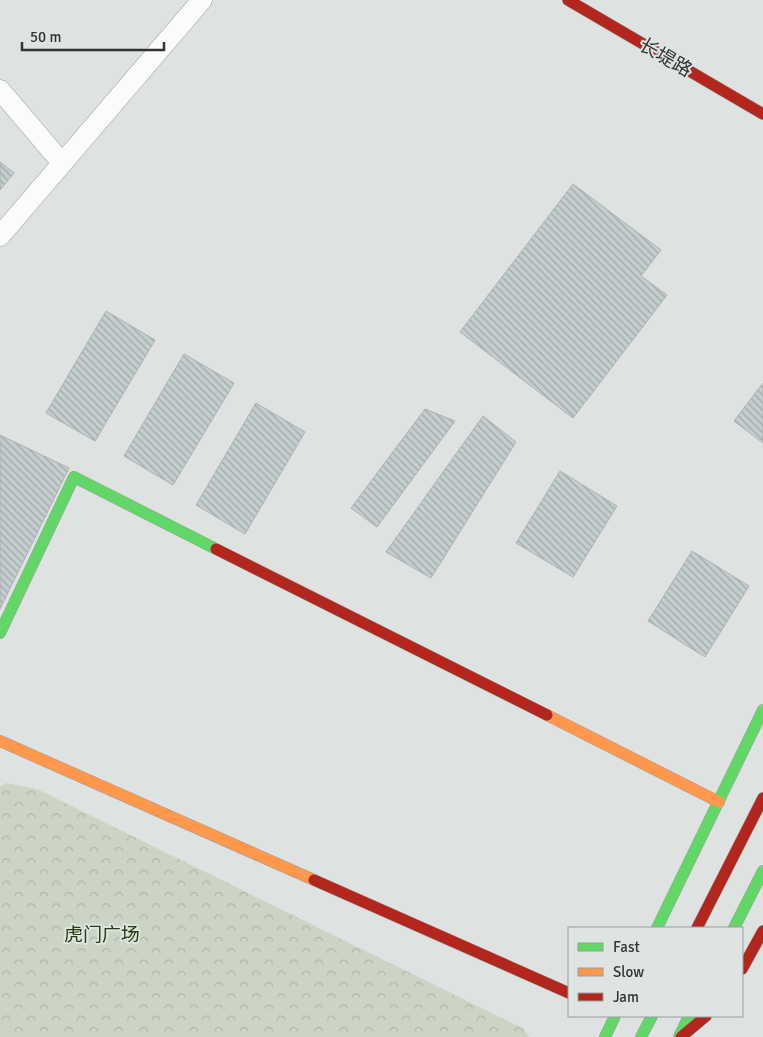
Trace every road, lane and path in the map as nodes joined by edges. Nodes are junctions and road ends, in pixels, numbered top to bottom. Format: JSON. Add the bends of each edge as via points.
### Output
{"nodes":[{"id":1,"x":202,"y":0,"type":"edge"},
{"id":2,"x":568,"y":0,"type":"edge"},
{"id":3,"x":0,"y":90,"type":"edge"},
{"id":4,"x":763,"y":114,"type":"edge"},
{"id":5,"x":62,"y":163,"type":"junction"},
{"id":6,"x":0,"y":236,"type":"edge"},
{"id":7,"x":0,"y":633,"type":"edge"},
{"id":8,"x":763,"y":710,"type":"edge"},
{"id":9,"x":0,"y":741,"type":"edge"},
{"id":10,"x":763,"y":798,"type":"edge"},
{"id":11,"x":719,"y":802,"type":"junction"},
{"id":12,"x":761,"y":875,"type":"edge"},
{"id":13,"x":657,"y":927,"type":"edge"},
{"id":14,"x":698,"y":927,"type":"edge"},
{"id":15,"x":735,"y":927,"type":"edge"},
{"id":16,"x":763,"y":931,"type":"edge"},
{"id":17,"x":743,"y":967,"type":"edge"},
{"id":18,"x":568,"y":993,"type":"edge"},
{"id":19,"x":615,"y":1017,"type":"edge"},
{"id":20,"x":651,"y":1017,"type":"edge"},
{"id":21,"x":690,"y":1017,"type":"edge"},
{"id":22,"x":705,"y":1017,"type":"edge"},
{"id":23,"x":605,"y":1037,"type":"edge"},
{"id":24,"x":641,"y":1037,"type":"edge"},
{"id":25,"x":680,"y":1037,"type":"edge"}],
"edges":[{"from":1,"to":5,"type":"street"},
{"from":2,"to":4,"type":"street","name":"长堤路"},
{"from":3,"to":5,"type":"street"},
{"from":5,"to":6,"type":"street"},
{"from":7,"to":11,"type":"street","via":[[74,477]]},
{"from":8,"to":11,"type":"street"},
{"from":9,"to":18,"type":"street"},
{"from":10,"to":14,"type":"street"},
{"from":11,"to":13,"type":"street"},
{"from":12,"to":15,"type":"street"},
{"from":16,"to":17,"type":"street"},
{"from":19,"to":23,"type":"street"},
{"from":20,"to":24,"type":"street"},
{"from":21,"to":25,"type":"street"},
{"from":22,"to":25,"type":"street"}]}
